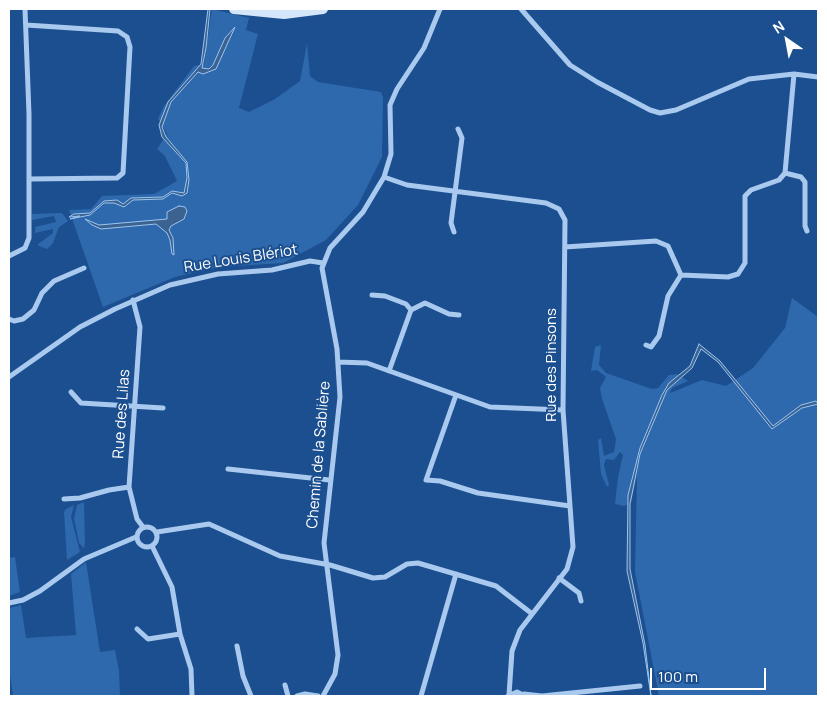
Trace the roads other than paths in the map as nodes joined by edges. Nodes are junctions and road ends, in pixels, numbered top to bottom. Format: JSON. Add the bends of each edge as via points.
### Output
{"nodes":[{"id":1,"x":25,"y":9,"type":"edge"},
{"id":2,"x":234,"y":9,"type":"edge"},
{"id":3,"x":323,"y":9,"type":"edge"},
{"id":4,"x":440,"y":9,"type":"edge"},
{"id":5,"x":521,"y":9,"type":"edge"},
{"id":6,"x":26,"y":25,"type":"junction"},
{"id":7,"x":794,"y":74,"type":"junction"},
{"id":8,"x":818,"y":77,"type":"edge"},
{"id":9,"x":458,"y":129,"type":"dead end"},
{"id":10,"x":785,"y":173,"type":"junction"},
{"id":11,"x":384,"y":177,"type":"junction"},
{"id":12,"x":29,"y":179,"type":"junction"},
{"id":13,"x":455,"y":192,"type":"junction"},
{"id":14,"x":807,"y":231,"type":"dead end"},
{"id":15,"x":454,"y":232,"type":"dead end"},
{"id":16,"x":565,"y":247,"type":"junction"},
{"id":17,"x":9,"y":256,"type":"edge"},
{"id":18,"x":323,"y":263,"type":"junction"},
{"id":19,"x":84,"y":268,"type":"dead end"},
{"id":20,"x":681,"y":275,"type":"junction"},
{"id":21,"x":372,"y":295,"type":"dead end"},
{"id":22,"x":133,"y":300,"type":"junction"},
{"id":23,"x":411,"y":310,"type":"junction"},
{"id":24,"x":459,"y":315,"type":"dead end"},
{"id":25,"x":9,"y":319,"type":"edge"},
{"id":26,"x":646,"y":345,"type":"dead end"},
{"id":27,"x":338,"y":362,"type":"junction"},
{"id":28,"x":389,"y":371,"type":"junction"},
{"id":29,"x":9,"y":378,"type":"edge"},
{"id":30,"x":71,"y":392,"type":"dead end"},
{"id":31,"x":456,"y":395,"type":"junction"},
{"id":32,"x":135,"y":407,"type":"junction"},
{"id":33,"x":164,"y":408,"type":"dead end"},
{"id":34,"x":563,"y":410,"type":"junction"},
{"id":35,"x":228,"y":469,"type":"dead end"},
{"id":36,"x":329,"y":480,"type":"junction"},
{"id":37,"x":129,"y":487,"type":"junction"},
{"id":38,"x":64,"y":499,"type":"dead end"},
{"id":39,"x":570,"y":506,"type":"junction"},
{"id":40,"x":143,"y":527,"type":"junction"},
{"id":41,"x":157,"y":532,"type":"junction"},
{"id":42,"x":136,"y":537,"type":"junction"},
{"id":43,"x":152,"y":546,"type":"junction"},
{"id":44,"x":326,"y":564,"type":"junction"},
{"id":45,"x":456,"y":574,"type":"junction"},
{"id":46,"x":559,"y":578,"type":"junction"},
{"id":47,"x":581,"y":601,"type":"dead end"},
{"id":48,"x":9,"y":603,"type":"edge"},
{"id":49,"x":531,"y":613,"type":"junction"},
{"id":50,"x":137,"y":629,"type":"dead end"},
{"id":51,"x":180,"y":634,"type":"junction"},
{"id":52,"x":237,"y":646,"type":"dead end"},
{"id":53,"x":511,"y":683,"type":"junction"},
{"id":54,"x":285,"y":685,"type":"dead end"},
{"id":55,"x":640,"y":686,"type":"dead end"},
{"id":56,"x":517,"y":692,"type":"junction"},
{"id":57,"x":525,"y":695,"type":"edge"},
{"id":58,"x":192,"y":696,"type":"edge"},
{"id":59,"x":251,"y":696,"type":"edge"},
{"id":60,"x":288,"y":696,"type":"edge"},
{"id":61,"x":297,"y":696,"type":"edge"},
{"id":62,"x":318,"y":696,"type":"edge"},
{"id":63,"x":323,"y":696,"type":"edge"},
{"id":64,"x":421,"y":696,"type":"edge"},
{"id":65,"x":508,"y":696,"type":"edge"},
{"id":66,"x":542,"y":696,"type":"edge"}],
"edges":[{"from":1,"to":6,"type":"street"},
{"from":2,"to":3,"type":"street","via":[[284,14]]},
{"from":4,"to":11,"type":"street","via":[[424,48],[390,105],[391,154]]},
{"from":5,"to":7,"type":"street","via":[[570,65],[650,110],[676,110],[749,79]]},
{"from":6,"to":12,"type":"street"},
{"from":6,"to":12,"type":"street","via":[[118,31],[127,37],[130,47],[123,173],[116,178]]},
{"from":7,"to":8,"type":"street"},
{"from":7,"to":10,"type":"street"},
{"from":9,"to":13,"type":"street","via":[[462,138]]},
{"from":10,"to":14,"type":"street","via":[[801,177],[805,182],[804,226]]},
{"from":10,"to":20,"type":"street","via":[[779,180],[751,190],[745,196],[745,263],[742,271],[733,277]]},
{"from":11,"to":13,"type":"street","name":"Rue des Pinsons","via":[[407,185]]},
{"from":11,"to":18,"type":"street","via":[[372,200],[330,248]]},
{"from":12,"to":17,"type":"street","via":[[29,238],[25,248]]},
{"from":13,"to":15,"type":"street","via":[[451,223]]},
{"from":13,"to":16,"type":"street","name":"Rue des Pinsons","via":[[554,205],[565,220]]},
{"from":16,"to":20,"type":"street","via":[[656,241],[668,246]]},
{"from":16,"to":34,"type":"street","name":"Rue des Pinsons"},
{"from":18,"to":22,"type":"street","name":"Rue Louis Blériot","via":[[305,261],[272,270],[194,278]]},
{"from":18,"to":27,"type":"street","name":"Chemin de la Sablière","via":[[321,275]]},
{"from":19,"to":25,"type":"street","via":[[54,282],[42,293],[34,310],[23,319]]},
{"from":20,"to":26,"type":"street","via":[[668,296],[659,336],[651,347]]},
{"from":21,"to":23,"type":"street","via":[[406,304]]},
{"from":22,"to":29,"type":"street","name":"Rue Louis Blériot","via":[[71,333]]},
{"from":22,"to":32,"type":"street","name":"Rue des Lilas","via":[[140,328]]},
{"from":23,"to":24,"type":"street","via":[[425,303]]},
{"from":23,"to":28,"type":"street"},
{"from":27,"to":28,"type":"street","via":[[358,362]]},
{"from":27,"to":36,"type":"street","name":"Chemin de la Sablière","via":[[340,397]]},
{"from":28,"to":31,"type":"street"},
{"from":30,"to":32,"type":"street","via":[[81,403]]},
{"from":31,"to":34,"type":"street","via":[[490,407]]},
{"from":31,"to":39,"type":"street","via":[[426,480],[478,493]]},
{"from":32,"to":33,"type":"street"},
{"from":32,"to":37,"type":"street","name":"Rue des Lilas"},
{"from":34,"to":39,"type":"street","name":"Rue des Pinsons"},
{"from":35,"to":36,"type":"street"},
{"from":36,"to":44,"type":"street","name":"Chemin de la Sablière","via":[[324,530]]},
{"from":37,"to":38,"type":"street"},
{"from":37,"to":40,"type":"street","name":"Rue des Lilas","via":[[137,519]]},
{"from":39,"to":46,"type":"street","name":"Rue des Pinsons","via":[[572,555]]},
{"from":40,"to":41,"type":"street"},
{"from":40,"to":42,"type":"street"},
{"from":41,"to":43,"type":"street","via":[[157,540]]},
{"from":41,"to":44,"type":"street","via":[[208,524],[280,556]]},
{"from":42,"to":43,"type":"street","via":[[142,547]]},
{"from":42,"to":48,"type":"street","via":[[84,559],[40,591]]},
{"from":43,"to":51,"type":"street","via":[[172,587]]},
{"from":44,"to":45,"type":"street","via":[[379,578],[413,562]]},
{"from":44,"to":63,"type":"street","name":"Chemin de la Sablière","via":[[338,655],[335,674]]},
{"from":45,"to":49,"type":"street","via":[[496,586]]},
{"from":45,"to":64,"type":"street"},
{"from":46,"to":47,"type":"street","via":[[579,593]]},
{"from":46,"to":49,"type":"street","name":"Rue des Pinsons"},
{"from":49,"to":53,"type":"street","name":"Rue des Pinsons","via":[[512,651]]},
{"from":50,"to":51,"type":"street","via":[[148,639]]},
{"from":51,"to":58,"type":"street","via":[[191,669]]},
{"from":52,"to":59,"type":"street"},
{"from":53,"to":56,"type":"street"},
{"from":53,"to":65,"type":"street","name":"Rue des Pinsons"},
{"from":54,"to":60,"type":"street"},
{"from":55,"to":66,"type":"street"},
{"from":56,"to":57,"type":"street"},
{"from":56,"to":65,"type":"street"},
{"from":57,"to":66,"type":"street"},
{"from":61,"to":62,"type":"street"}]}
